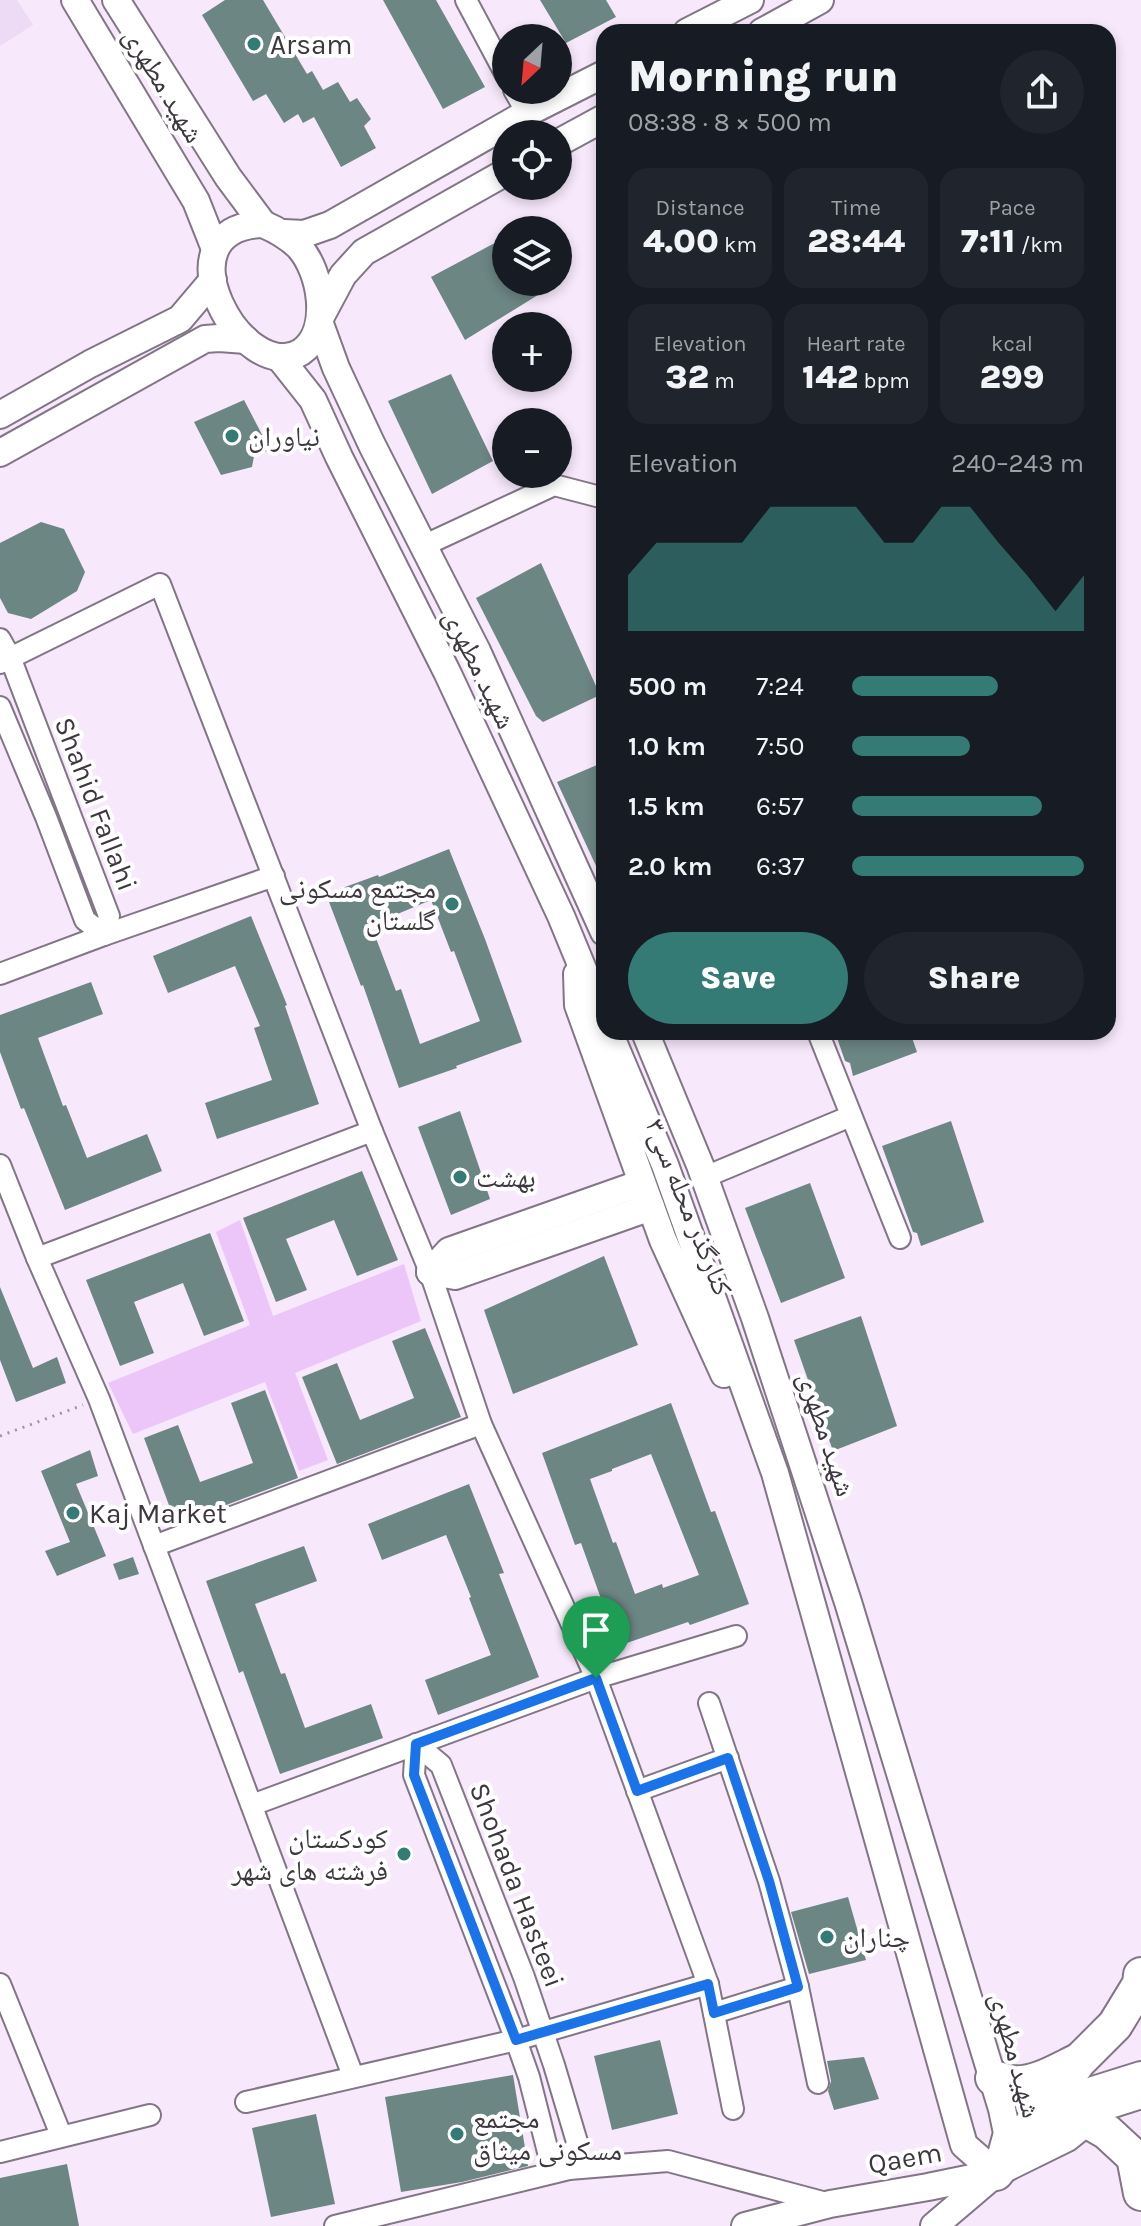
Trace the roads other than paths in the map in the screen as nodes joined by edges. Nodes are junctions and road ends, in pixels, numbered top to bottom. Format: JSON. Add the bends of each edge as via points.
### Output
{"nodes":[{"id":1,"x":75,"y":0,"type":"edge"},
{"id":2,"x":116,"y":0,"type":"edge"},
{"id":3,"x":466,"y":0,"type":"edge"},
{"id":4,"x":750,"y":0,"type":"edge"},
{"id":5,"x":820,"y":0,"type":"edge"},
{"id":6,"x":703,"y":24,"type":"edge"},
{"id":7,"x":776,"y":24,"type":"edge"},
{"id":8,"x":492,"y":49,"type":"edge"},
{"id":9,"x":596,"y":78,"type":"edge"},
{"id":10,"x":522,"y":104,"type":"edge"},
{"id":11,"x":527,"y":113,"type":"junction"},
{"id":12,"x":596,"y":122,"type":"edge"},
{"id":13,"x":572,"y":135,"type":"edge"},
{"id":14,"x":209,"y":147,"type":"junction"},
{"id":15,"x":169,"y":157,"type":"junction"},
{"id":16,"x":492,"y":180,"type":"edge"},
{"id":17,"x":274,"y":229,"type":"junction"},
{"id":18,"x":215,"y":249,"type":"junction"},
{"id":19,"x":213,"y":280,"type":"junction"},
{"id":20,"x":320,"y":321,"type":"junction"},
{"id":21,"x":246,"y":340,"type":"junction"},
{"id":22,"x":279,"y":357,"type":"junction"},
{"id":23,"x":357,"y":412,"type":"junction"},
{"id":24,"x":0,"y":415,"type":"edge"},
{"id":25,"x":324,"y":423,"type":"junction"},
{"id":26,"x":0,"y":453,"type":"edge"},
{"id":27,"x":596,"y":496,"type":"edge"},
{"id":28,"x":423,"y":546,"type":"junction"},
{"id":29,"x":0,"y":639,"type":"edge"},
{"id":30,"x":5,"y":660,"type":"edge"},
{"id":31,"x":0,"y":707,"type":"edge"},
{"id":32,"x":274,"y":876,"type":"junction"},
{"id":33,"x":596,"y":914,"type":"edge"},
{"id":34,"x":104,"y":935,"type":"junction"},
{"id":35,"x":576,"y":954,"type":"junction"},
{"id":36,"x":0,"y":974,"type":"edge"},
{"id":37,"x":596,"y":1001,"type":"edge"},
{"id":38,"x":612,"y":1040,"type":"edge"},
{"id":39,"x":648,"y":1040,"type":"edge"},
{"id":40,"x":821,"y":1040,"type":"edge"},
{"id":41,"x":851,"y":1116,"type":"junction"},
{"id":42,"x":372,"y":1131,"type":"junction"},
{"id":43,"x":0,"y":1165,"type":"edge"},
{"id":44,"x":705,"y":1177,"type":"junction"},
{"id":45,"x":609,"y":1195,"type":"junction"},
{"id":46,"x":647,"y":1195,"type":"junction"},
{"id":47,"x":615,"y":1220,"type":"junction"},
{"id":48,"x":900,"y":1238,"type":"dead end"},
{"id":49,"x":37,"y":1258,"type":"junction"},
{"id":50,"x":430,"y":1272,"type":"junction"},
{"id":51,"x":481,"y":1424,"type":"junction"},
{"id":52,"x":775,"y":1473,"type":"junction"},
{"id":53,"x":154,"y":1546,"type":"junction"},
{"id":54,"x":736,"y":1636,"type":"dead end"},
{"id":55,"x":596,"y":1678,"type":"junction"},
{"id":56,"x":709,"y":1703,"type":"dead end"},
{"id":57,"x":416,"y":1744,"type":"junction"},
{"id":58,"x":728,"y":1758,"type":"junction"},
{"id":59,"x":637,"y":1791,"type":"junction"},
{"id":60,"x":252,"y":1805,"type":"junction"},
{"id":61,"x":1141,"y":1975,"type":"edge"},
{"id":62,"x":0,"y":1984,"type":"edge"},
{"id":63,"x":708,"y":1984,"type":"junction"},
{"id":64,"x":798,"y":1987,"type":"junction"},
{"id":65,"x":714,"y":2013,"type":"junction"},
{"id":66,"x":543,"y":2033,"type":"junction"},
{"id":67,"x":516,"y":2040,"type":"junction"},
{"id":68,"x":1079,"y":2061,"type":"junction"},
{"id":69,"x":353,"y":2076,"type":"junction"},
{"id":70,"x":993,"y":2078,"type":"junction"},
{"id":71,"x":818,"y":2083,"type":"dead end"},
{"id":72,"x":1139,"y":2086,"type":"edge"},
{"id":73,"x":246,"y":2102,"type":"dead end"},
{"id":74,"x":733,"y":2109,"type":"dead end"},
{"id":75,"x":150,"y":2115,"type":"dead end"},
{"id":76,"x":1088,"y":2121,"type":"junction"},
{"id":77,"x":61,"y":2135,"type":"junction"},
{"id":78,"x":0,"y":2152,"type":"edge"},
{"id":79,"x":569,"y":2169,"type":"junction"},
{"id":80,"x":996,"y":2173,"type":"junction"},
{"id":81,"x":928,"y":2187,"type":"junction"},
{"id":82,"x":1141,"y":2193,"type":"edge"},
{"id":83,"x":830,"y":2204,"type":"junction"},
{"id":84,"x":335,"y":2226,"type":"edge"},
{"id":85,"x":745,"y":2226,"type":"edge"},
{"id":86,"x":934,"y":2226,"type":"edge"}],
"edges":[{"from":1,"to":15,"type":"main road","name":"شهید مطهری"},
{"from":2,"to":14,"type":"main road","name":"شهید مطهری"},
{"from":3,"to":8,"type":"street"},
{"from":4,"to":6,"type":"main road"},
{"from":5,"to":7,"type":"main road"},
{"from":9,"to":11,"type":"main road"},
{"from":10,"to":11,"type":"street"},
{"from":11,"to":17,"type":"main road","via":[[330,225],[304,234]]},
{"from":12,"to":13,"type":"main road"},
{"from":14,"to":15,"type":"main road","via":[[196,163]]},
{"from":14,"to":17,"type":"main road","name":"شهید مطهری"},
{"from":15,"to":18,"type":"main road","name":"شهید مطهری","via":[[196,201]]},
{"from":16,"to":20,"type":"main road","via":[[364,252],[343,275]]},
{"from":17,"to":18,"type":"main road","via":[[237,229]]},
{"from":17,"to":20,"type":"main road","via":[[302,249],[314,275]]},
{"from":18,"to":19,"type":"main road"},
{"from":19,"to":21,"type":"main road","via":[[232,326]]},
{"from":19,"to":24,"type":"main road","via":[[180,319]]},
{"from":20,"to":22,"type":"main road","via":[[313,339],[299,353]]},
{"from":20,"to":23,"type":"main road","name":"شهید مطهری"},
{"from":21,"to":22,"type":"main road","via":[[260,352]]},
{"from":21,"to":26,"type":"main road","via":[[205,339]]},
{"from":22,"to":25,"type":"main road","name":"شهید مطهری"},
{"from":23,"to":25,"type":"main road","via":[[334,411]]},
{"from":23,"to":28,"type":"main road","name":"شهید مطهری"},
{"from":25,"to":35,"type":"main road","name":"شهید مطهری","via":[[447,672]]},
{"from":27,"to":28,"type":"street","via":[[554,485]]},
{"from":28,"to":33,"type":"main road","name":"شهید مطهری","via":[[477,651]]},
{"from":29,"to":30,"type":"street","name":"Shahid Fallahi"},
{"from":30,"to":32,"type":"street","via":[[160,584]]},
{"from":30,"to":34,"type":"street","name":"Shahid Fallahi","via":[[109,916]]},
{"from":31,"to":34,"type":"street","name":"Shahid Fallahi","via":[[85,920]]},
{"from":32,"to":34,"type":"street"},
{"from":32,"to":42,"type":"street"},
{"from":34,"to":36,"type":"street"},
{"from":35,"to":37,"type":"main road","name":"شهید مطهری"},
{"from":35,"to":46,"type":"main road","name":"کنارگذر محله سی۳","via":[[578,1005]]},
{"from":38,"to":52,"type":"main road","via":[[665,1165]]},
{"from":39,"to":44,"type":"main road","name":"شهید مطهری"},
{"from":40,"to":41,"type":"street"},
{"from":41,"to":44,"type":"street"},
{"from":41,"to":48,"type":"street"},
{"from":42,"to":49,"type":"street"},
{"from":42,"to":50,"type":"street"},
{"from":43,"to":49,"type":"street"},
{"from":44,"to":70,"type":"main road","name":"شهید مطهری","via":[[848,1602]]},
{"from":45,"to":46,"type":"main road"},
{"from":45,"to":47,"type":"main road","via":[[621,1200]]},
{"from":45,"to":50,"type":"main road","via":[[449,1251]]},
{"from":46,"to":47,"type":"main road"},
{"from":46,"to":52,"type":"main road","name":"کنارگذر محله سی۳","via":[[755,1444]]},
{"from":47,"to":50,"type":"main road","via":[[455,1276]]},
{"from":49,"to":53,"type":"street","via":[[99,1399]]},
{"from":50,"to":51,"type":"street"},
{"from":51,"to":53,"type":"street"},
{"from":51,"to":55,"type":"street"},
{"from":52,"to":80,"type":"main road","via":[[964,2145]]},
{"from":53,"to":60,"type":"street"},
{"from":54,"to":55,"type":"street"},
{"from":55,"to":57,"type":"street"},
{"from":55,"to":59,"type":"street"},
{"from":56,"to":58,"type":"street"},
{"from":57,"to":60,"type":"street"},
{"from":57,"to":66,"type":"street","name":"Shohada Hasteei","via":[[441,1765]]},
{"from":57,"to":67,"type":"street","name":"Shohada Hasteei","via":[[414,1775]]},
{"from":58,"to":59,"type":"street"},
{"from":58,"to":64,"type":"street"},
{"from":59,"to":63,"type":"street"},
{"from":60,"to":69,"type":"street"},
{"from":61,"to":68,"type":"highway","via":[[1115,2025]]},
{"from":62,"to":77,"type":"street"},
{"from":63,"to":65,"type":"street"},
{"from":63,"to":66,"type":"street"},
{"from":64,"to":65,"type":"street"},
{"from":64,"to":71,"type":"street"},
{"from":65,"to":74,"type":"street"},
{"from":66,"to":67,"type":"street"},
{"from":66,"to":79,"type":"street","name":"Shohada Hasteei","via":[[577,2142]]},
{"from":67,"to":69,"type":"street"},
{"from":67,"to":79,"type":"street","name":"Shohada Hasteei","via":[[548,2152]]},
{"from":68,"to":70,"type":"highway","via":[[1026,2082]]},
{"from":68,"to":80,"type":"highway"},
{"from":69,"to":73,"type":"street"},
{"from":70,"to":80,"type":"main road","name":"شهید مطهری","via":[[1007,2133]]},
{"from":72,"to":76,"type":"main road"},
{"from":72,"to":80,"type":"main road","via":[[1093,2090]]},
{"from":75,"to":77,"type":"street"},
{"from":76,"to":80,"type":"main road","via":[[1067,2138]]},
{"from":76,"to":82,"type":"highway","via":[[1134,2157]]},
{"from":77,"to":78,"type":"street"},
{"from":79,"to":83,"type":"street","via":[[668,2161]]},
{"from":79,"to":84,"type":"street"},
{"from":80,"to":81,"type":"main road","name":"Qaem"},
{"from":80,"to":86,"type":"main road","name":"Qaem"},
{"from":81,"to":83,"type":"main road","name":"Qaem"},
{"from":81,"to":86,"type":"main road","via":[[943,2198]]},
{"from":83,"to":85,"type":"main road","name":"Qaem"}]}
